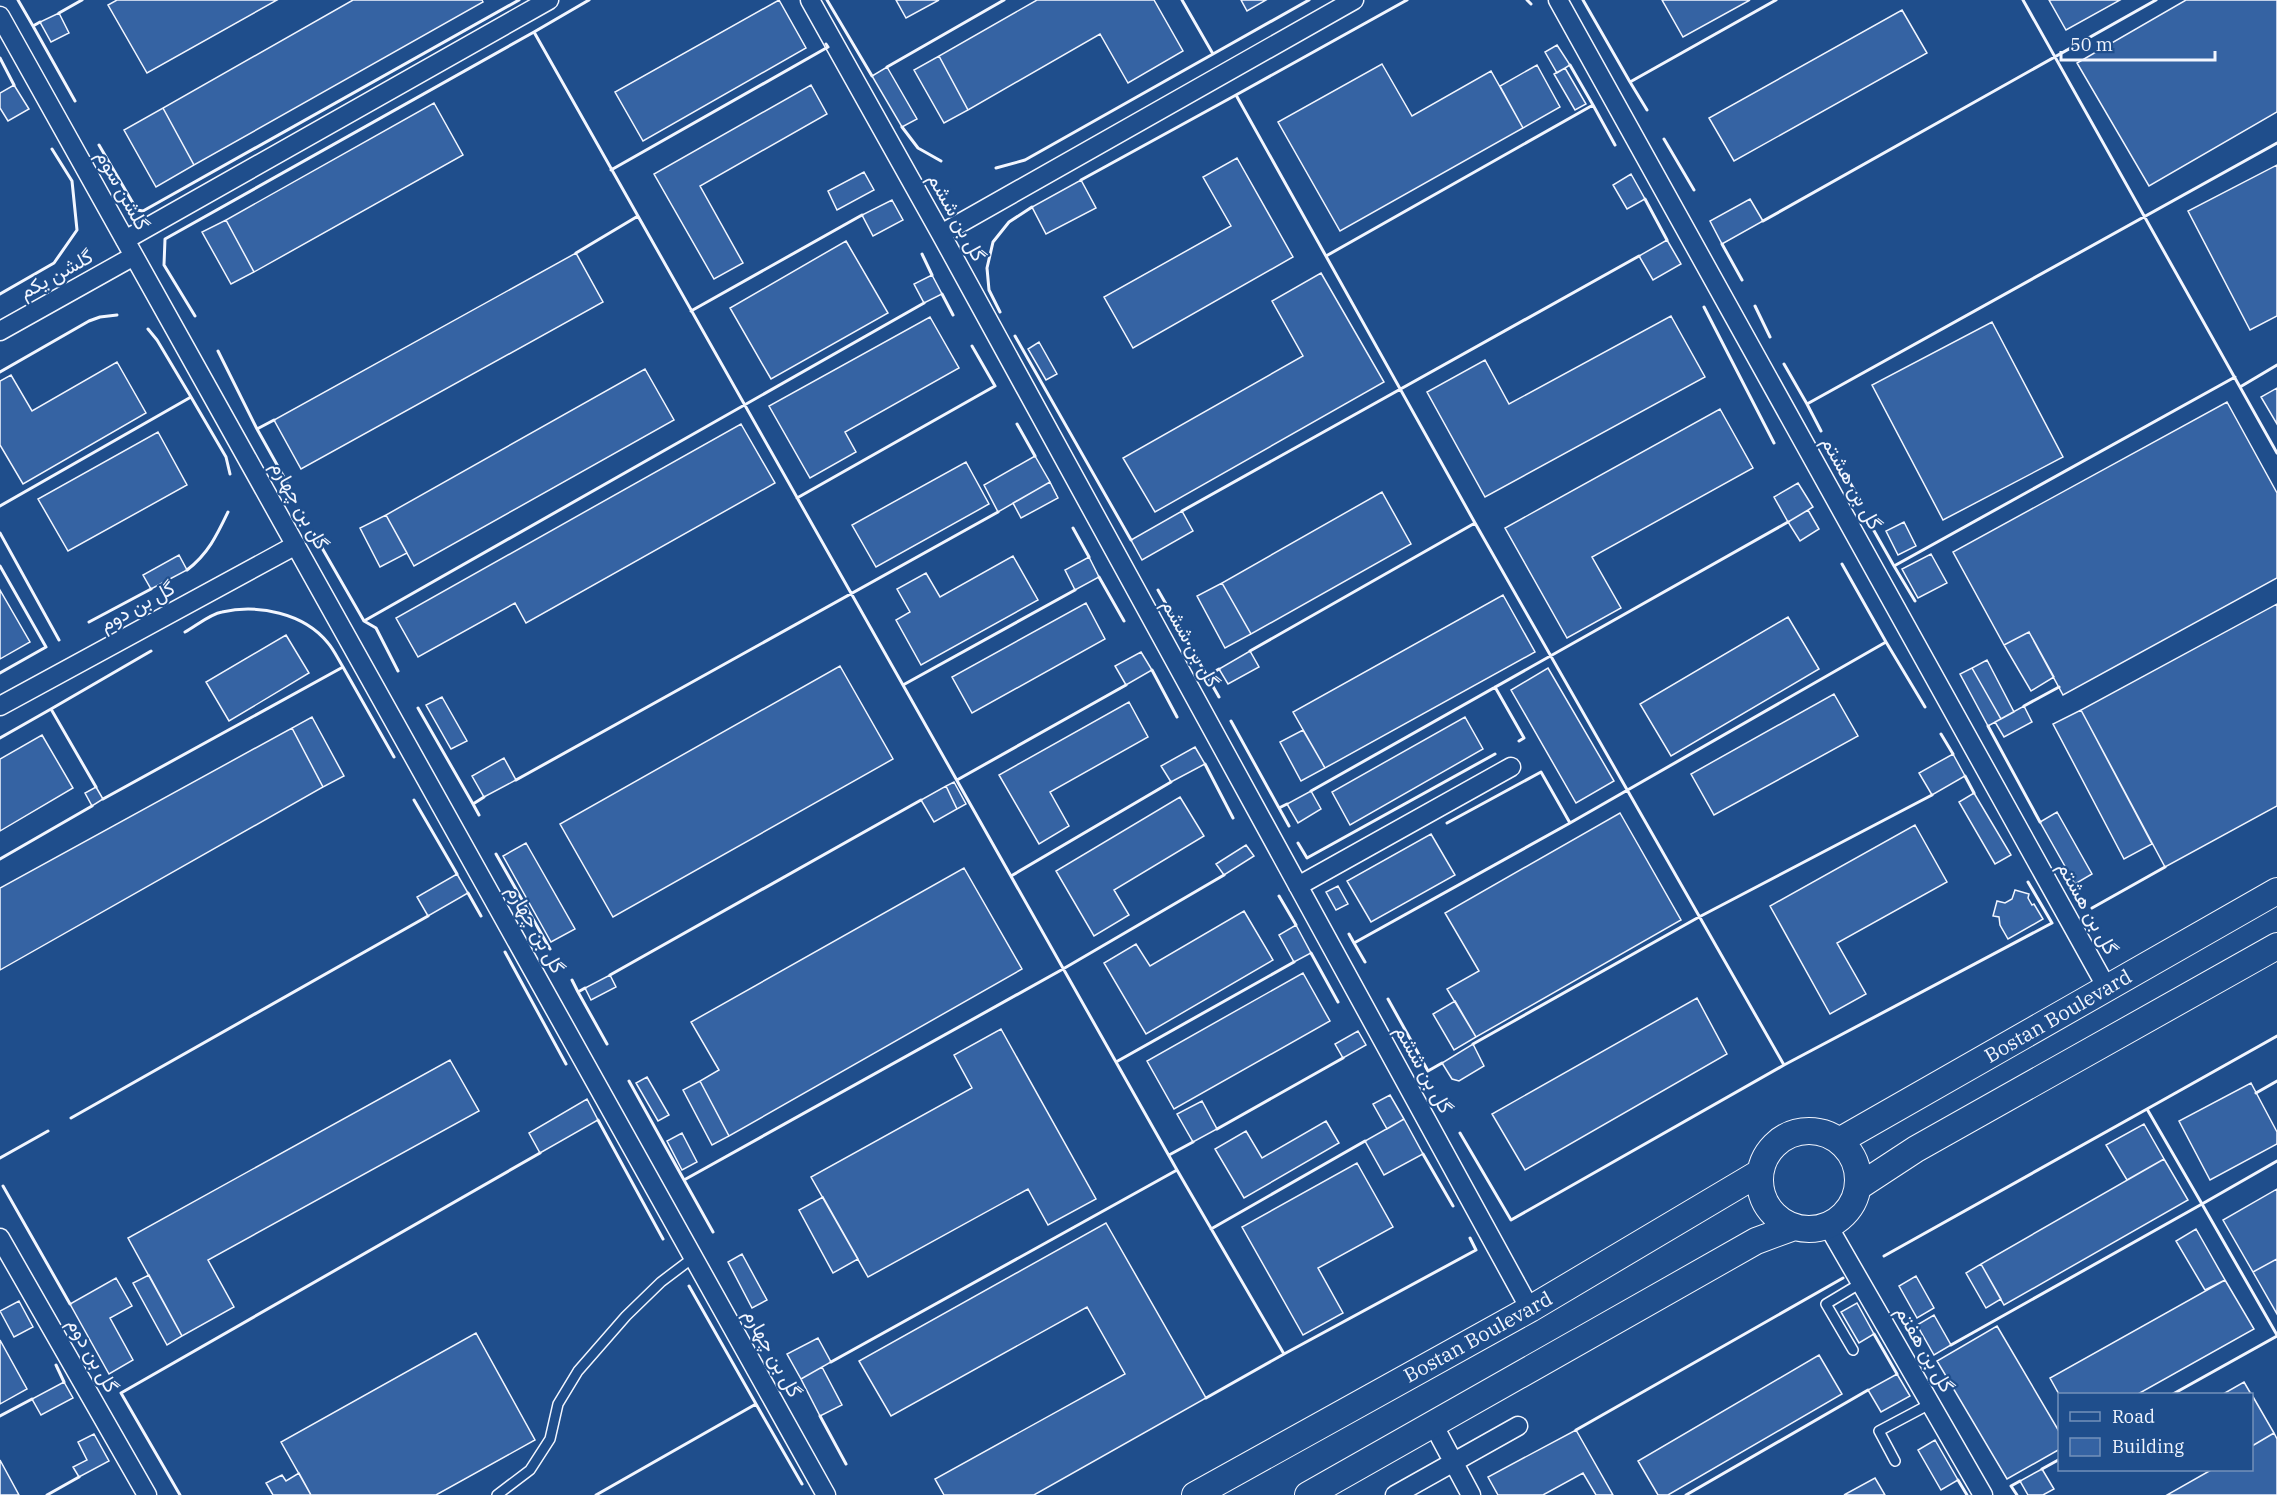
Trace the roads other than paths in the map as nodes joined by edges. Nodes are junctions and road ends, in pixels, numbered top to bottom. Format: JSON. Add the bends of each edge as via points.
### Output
{"nodes":[{"id":1,"x":549,"y":0,"type":"edge"},
{"id":2,"x":810,"y":0,"type":"edge"},
{"id":3,"x":1354,"y":0,"type":"edge"},
{"id":4,"x":1558,"y":0,"type":"edge"},
{"id":5,"x":0,"y":16,"type":"edge"},
{"id":6,"x":941,"y":234,"type":"junction"},
{"id":7,"x":129,"y":248,"type":"junction"},
{"id":8,"x":0,"y":331,"type":"edge"},
{"id":9,"x":207,"y":385,"type":"joint"},
{"id":10,"x":296,"y":545,"type":"junction"},
{"id":11,"x":0,"y":706,"type":"edge"},
{"id":12,"x":1511,"y":767,"type":"dead end"},
{"id":13,"x":1298,"y":886,"type":"junction"},
{"id":14,"x":2277,"y":891,"type":"edge"},
{"id":15,"x":2277,"y":946,"type":"edge"},
{"id":16,"x":2107,"y":988,"type":"junction"},
{"id":17,"x":1839,"y":1141,"type":"junction"},
{"id":18,"x":1759,"y":1173,"type":"junction"},
{"id":19,"x":1858,"y":1187,"type":"junction"},
{"id":20,"x":1828,"y":1226,"type":"junction"},
{"id":21,"x":1794,"y":1227,"type":"junction"},
{"id":22,"x":0,"y":1238,"type":"edge"},
{"id":23,"x":694,"y":1257,"type":"junction"},
{"id":24,"x":1861,"y":1283,"type":"junction"},
{"id":25,"x":1530,"y":1309,"type":"junction"},
{"id":26,"x":1853,"y":1350,"type":"dead end"},
{"id":27,"x":1930,"y":1404,"type":"junction"},
{"id":28,"x":1433,"y":1424,"type":"junction"},
{"id":29,"x":1518,"y":1426,"type":"dead end"},
{"id":30,"x":1895,"y":1461,"type":"dead end"},
{"id":31,"x":1453,"y":1462,"type":"junction"},
{"id":32,"x":147,"y":1495,"type":"edge"},
{"id":33,"x":497,"y":1495,"type":"edge"},
{"id":34,"x":826,"y":1495,"type":"edge"},
{"id":35,"x":1195,"y":1495,"type":"edge"},
{"id":36,"x":1308,"y":1495,"type":"edge"},
{"id":37,"x":1395,"y":1495,"type":"edge"},
{"id":38,"x":1471,"y":1495,"type":"edge"},
{"id":39,"x":1983,"y":1495,"type":"edge"}],
"edges":[{"from":1,"to":7,"type":"street","name":"گلشن یکم"},
{"from":2,"to":6,"type":"street","name":"گل بن ششم"},
{"from":3,"to":6,"type":"street"},
{"from":4,"to":16,"type":"street","name":"گل بن هشتم"},
{"from":5,"to":7,"type":"street","name":"گلشن سوم"},
{"from":6,"to":13,"type":"street","name":"گل بن ششم"},
{"from":7,"to":8,"type":"street","name":"گلشن یکم"},
{"from":7,"to":9,"type":"street","name":"گلشن سوم"},
{"from":9,"to":10,"type":"street","name":"گل بن چهارم"},
{"from":10,"to":11,"type":"street","name":"گل بن دوم"},
{"from":10,"to":23,"type":"street","name":"گل بن چهارم"},
{"from":12,"to":13,"type":"street"},
{"from":13,"to":25,"type":"street","name":"گل بن ششم"},
{"from":14,"to":16,"type":"street","name":"Bostan Boulevard"},
{"from":15,"to":19,"type":"street","via":[[1917,1149]]},
{"from":16,"to":17,"type":"street","name":"Bostan Boulevard"},
{"from":17,"to":18,"type":"street","via":[[1812,1130],[1783,1137],[1772,1147]]},
{"from":17,"to":19,"type":"street","via":[[1855,1161]]},
{"from":18,"to":21,"type":"street","via":[[1760,1190],[1767,1206]]},
{"from":18,"to":25,"type":"street","name":"Bostan Boulevard"},
{"from":19,"to":20,"type":"street","via":[[1848,1210]]},
{"from":20,"to":21,"type":"street"},
{"from":20,"to":24,"type":"street","name":"گل بن هفتم"},
{"from":21,"to":28,"type":"street","via":[[1756,1241]]},
{"from":22,"to":32,"type":"street","name":"گل بن دوم"},
{"from":23,"to":33,"type":"lane","via":[[661,1282],[578,1371],[558,1404],[550,1439],[530,1470]]},
{"from":23,"to":34,"type":"street","name":"گل بن چهارم"},
{"from":24,"to":26,"type":"lane","via":[[1826,1304]]},
{"from":24,"to":27,"type":"street","name":"گل بن هفتم"},
{"from":25,"to":35,"type":"street","name":"Bostan Boulevard"},
{"from":27,"to":30,"type":"lane","via":[[1879,1431]]},
{"from":27,"to":39,"type":"street","name":"گل بن هفتم"},
{"from":28,"to":31,"type":"street"},
{"from":28,"to":36,"type":"street"},
{"from":29,"to":31,"type":"street"},
{"from":31,"to":37,"type":"street"},
{"from":31,"to":38,"type":"street"}]}
